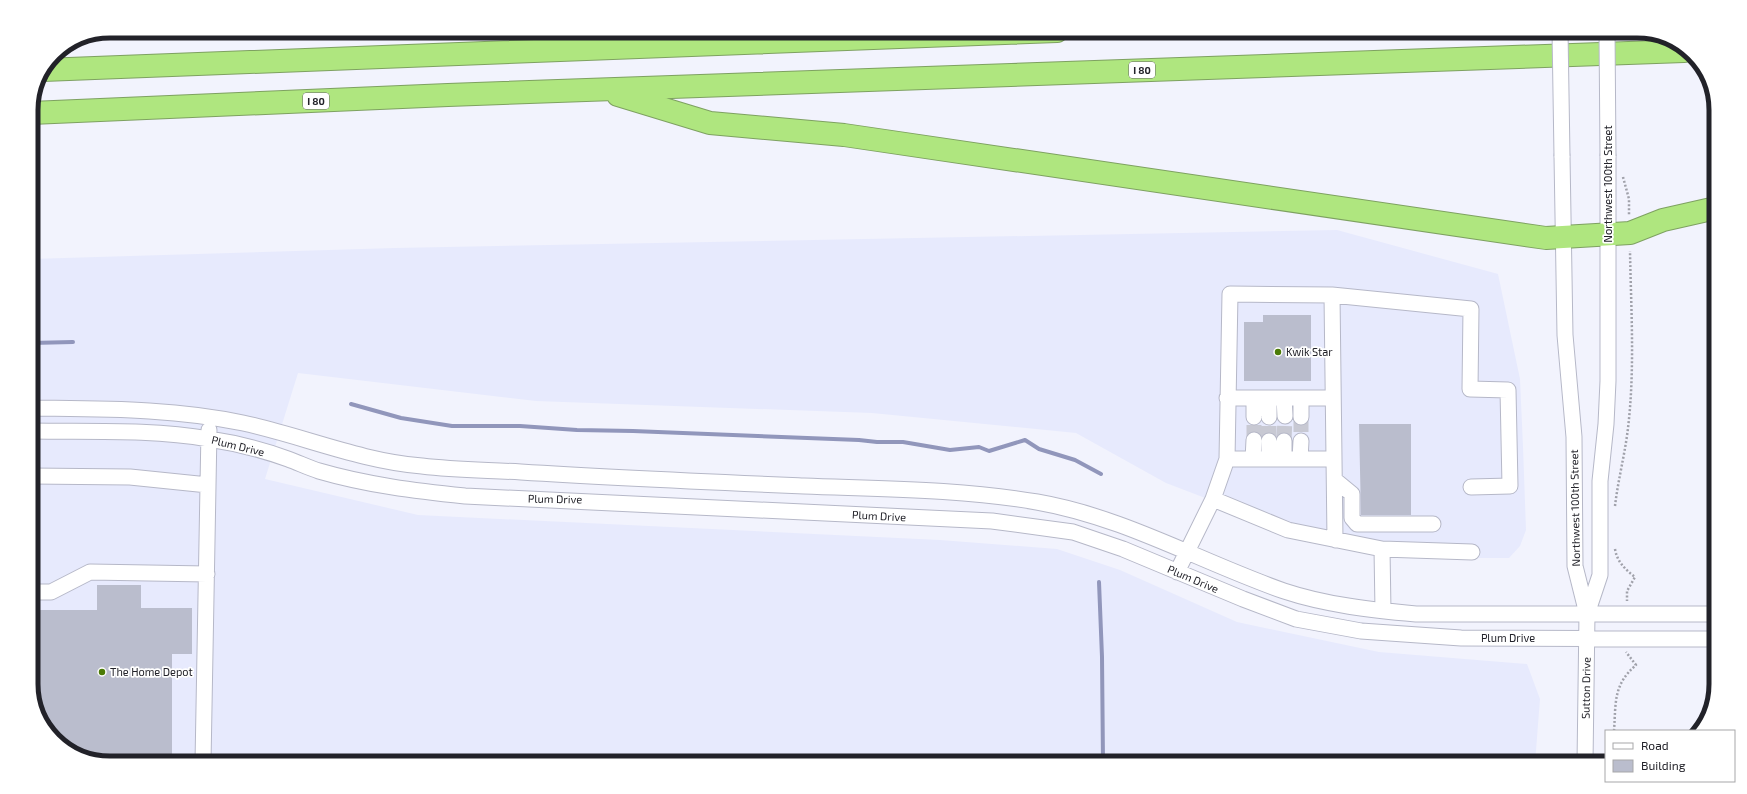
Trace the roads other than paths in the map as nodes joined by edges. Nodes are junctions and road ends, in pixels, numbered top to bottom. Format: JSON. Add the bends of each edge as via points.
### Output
{"nodes":[{"id":1,"x":647,"y":38,"type":"edge"},
{"id":2,"x":865,"y":38,"type":"edge"},
{"id":3,"x":1560,"y":38,"type":"edge"},
{"id":4,"x":1607,"y":38,"type":"edge"},
{"id":5,"x":591,"y":48,"type":"junction"},
{"id":6,"x":1678,"y":51,"type":"edge"},
{"id":7,"x":50,"y":70,"type":"edge"},
{"id":8,"x":600,"y":90,"type":"junction"},
{"id":9,"x":38,"y":113,"type":"edge"},
{"id":10,"x":1709,"y":210,"type":"edge"},
{"id":11,"x":1608,"y":234,"type":"junction"},
{"id":12,"x":1564,"y":237,"type":"junction"},
{"id":13,"x":1332,"y":295,"type":"junction"},
{"id":14,"x":1227,"y":398,"type":"junction"},
{"id":15,"x":1262,"y":398,"type":"junction"},
{"id":16,"x":1284,"y":398,"type":"junction"},
{"id":17,"x":1301,"y":398,"type":"junction"},
{"id":18,"x":1333,"y":398,"type":"junction"},
{"id":19,"x":38,"y":408,"type":"edge"},
{"id":20,"x":1285,"y":416,"type":"tunnel mouth"},
{"id":21,"x":210,"y":417,"type":"junction"},
{"id":22,"x":1254,"y":417,"type":"tunnel mouth"},
{"id":23,"x":1269,"y":417,"type":"tunnel mouth"},
{"id":24,"x":1301,"y":417,"type":"tunnel mouth"},
{"id":25,"x":38,"y":431,"type":"edge"},
{"id":26,"x":209,"y":439,"type":"junction"},
{"id":27,"x":1254,"y":440,"type":"tunnel mouth"},
{"id":28,"x":1269,"y":440,"type":"tunnel mouth"},
{"id":29,"x":1284,"y":440,"type":"tunnel mouth"},
{"id":30,"x":1301,"y":440,"type":"tunnel mouth"},
{"id":31,"x":1226,"y":459,"type":"junction"},
{"id":32,"x":1253,"y":459,"type":"junction"},
{"id":33,"x":1268,"y":459,"type":"junction"},
{"id":34,"x":1284,"y":459,"type":"junction"},
{"id":35,"x":1300,"y":459,"type":"junction"},
{"id":36,"x":1334,"y":459,"type":"junction"},
{"id":37,"x":38,"y":476,"type":"edge"},
{"id":38,"x":618,"y":478,"type":"junction"},
{"id":39,"x":1335,"y":480,"type":"junction"},
{"id":40,"x":208,"y":485,"type":"junction"},
{"id":41,"x":1471,"y":487,"type":"dead end"},
{"id":42,"x":1213,"y":499,"type":"junction"},
{"id":43,"x":618,"y":502,"type":"junction"},
{"id":44,"x":1433,"y":524,"type":"dead end"},
{"id":45,"x":1335,"y":540,"type":"junction"},
{"id":46,"x":1382,"y":549,"type":"junction"},
{"id":47,"x":1187,"y":551,"type":"junction"},
{"id":48,"x":1472,"y":552,"type":"dead end"},
{"id":49,"x":1177,"y":572,"type":"junction"},
{"id":50,"x":206,"y":574,"type":"junction"},
{"id":51,"x":38,"y":592,"type":"edge"},
{"id":52,"x":1382,"y":611,"type":"junction"},
{"id":53,"x":1587,"y":614,"type":"junction"},
{"id":54,"x":1709,"y":614,"type":"edge"},
{"id":55,"x":1587,"y":638,"type":"junction"},
{"id":56,"x":1709,"y":639,"type":"edge"},
{"id":57,"x":203,"y":756,"type":"edge"},
{"id":58,"x":1585,"y":756,"type":"edge"}],
"edges":[{"from":1,"to":5,"type":"highway"},
{"from":2,"to":5,"type":"highway"},
{"from":3,"to":12,"type":"street","name":"Northwest 100th Street","bridge":true},
{"from":4,"to":11,"type":"street","name":"Northwest 100th Street","bridge":true},
{"from":5,"to":7,"type":"highway"},
{"from":6,"to":8,"type":"highway","number":"I 80"},
{"from":8,"to":9,"type":"highway","number":"I 80"},
{"from":8,"to":12,"type":"highway","via":[[710,123],[844,135],[1538,237]]},
{"from":10,"to":11,"type":"highway","via":[[1663,220],[1630,233]]},
{"from":11,"to":12,"type":"highway"},
{"from":11,"to":53,"type":"street","name":"Northwest 100th Street","via":[[1608,381],[1600,481],[1600,575]]},
{"from":12,"to":53,"type":"street","name":"Northwest 100th Street","via":[[1565,335],[1574,437],[1575,566]]},
{"from":13,"to":14,"type":"street","via":[[1230,294]]},
{"from":13,"to":18,"type":"street"},
{"from":13,"to":41,"type":"street","via":[[1471,309],[1470,389],[1508,390],[1510,486]]},
{"from":14,"to":15,"type":"street"},
{"from":14,"to":31,"type":"street"},
{"from":15,"to":16,"type":"street"},
{"from":15,"to":22,"type":"street"},
{"from":15,"to":23,"type":"street"},
{"from":16,"to":17,"type":"street"},
{"from":16,"to":20,"type":"street"},
{"from":17,"to":18,"type":"street"},
{"from":17,"to":24,"type":"street"},
{"from":18,"to":36,"type":"street"},
{"from":19,"to":21,"type":"street","name":"Plum Drive","via":[[155,410]]},
{"from":21,"to":26,"type":"street"},
{"from":21,"to":38,"type":"street","name":"Plum Drive","via":[[289,434],[329,448],[377,460],[461,470]]},
{"from":25,"to":26,"type":"street","name":"Plum Drive","via":[[156,434]]},
{"from":26,"to":40,"type":"street"},
{"from":26,"to":43,"type":"street","name":"Plum Drive","via":[[248,447],[318,471],[419,491],[465,496]]},
{"from":27,"to":32,"type":"street"},
{"from":28,"to":33,"type":"street"},
{"from":29,"to":34,"type":"street"},
{"from":30,"to":35,"type":"street"},
{"from":31,"to":32,"type":"street"},
{"from":31,"to":42,"type":"street"},
{"from":32,"to":33,"type":"street"},
{"from":33,"to":34,"type":"street"},
{"from":34,"to":35,"type":"street"},
{"from":35,"to":36,"type":"street"},
{"from":36,"to":39,"type":"street"},
{"from":37,"to":40,"type":"street","via":[[169,479]]},
{"from":38,"to":43,"type":"street"},
{"from":38,"to":47,"type":"street","name":"Plum Drive","via":[[862,487],[994,496],[1079,511]]},
{"from":39,"to":44,"type":"street","via":[[1352,494],[1352,518],[1357,524]]},
{"from":39,"to":45,"type":"street"},
{"from":40,"to":50,"type":"street"},
{"from":42,"to":45,"type":"street","via":[[1288,530]]},
{"from":42,"to":47,"type":"street"},
{"from":43,"to":49,"type":"street","name":"Plum Drive","via":[[992,521],[1034,526],[1073,532]]},
{"from":45,"to":46,"type":"street"},
{"from":46,"to":48,"type":"street"},
{"from":46,"to":52,"type":"street"},
{"from":47,"to":49,"type":"street"},
{"from":47,"to":52,"type":"street","name":"Plum Drive","via":[[1288,592],[1357,608]]},
{"from":49,"to":55,"type":"street","name":"Plum Drive","via":[[1296,619],[1361,631],[1461,638]]},
{"from":50,"to":51,"type":"street","via":[[90,572],[51,592]]},
{"from":50,"to":57,"type":"street"},
{"from":52,"to":53,"type":"street","name":"Plum Drive","via":[[1416,614]]},
{"from":53,"to":54,"type":"street","name":"Plum Drive"},
{"from":53,"to":55,"type":"street","name":"Sutton Drive"},
{"from":55,"to":56,"type":"street","name":"Plum Drive"},
{"from":55,"to":58,"type":"street","name":"Sutton Drive"}]}
